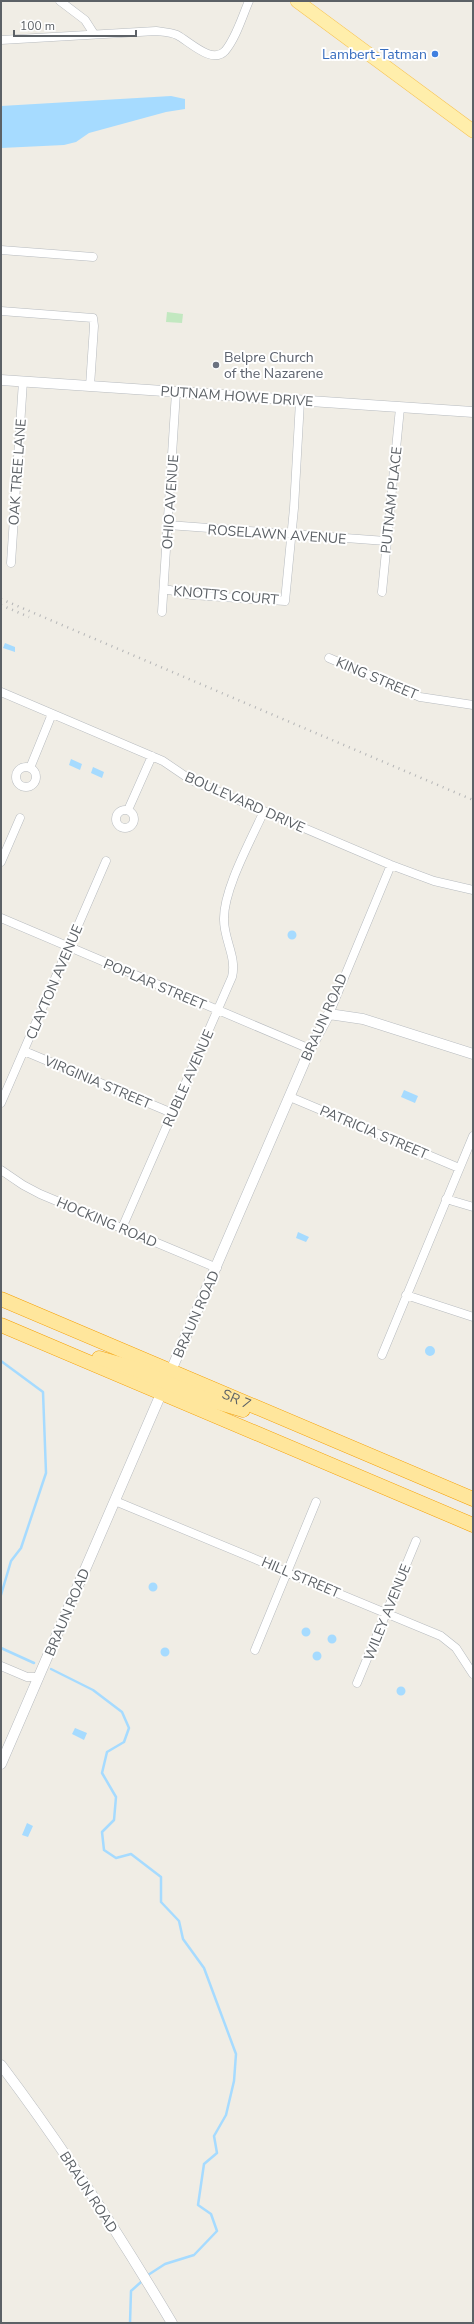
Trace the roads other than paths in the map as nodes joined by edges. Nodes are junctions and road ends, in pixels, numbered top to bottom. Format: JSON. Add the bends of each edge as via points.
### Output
{"nodes":[{"id":1,"x":60,"y":1,"type":"edge"},
{"id":2,"x":249,"y":1,"type":"edge"},
{"id":3,"x":296,"y":1,"type":"edge"},
{"id":4,"x":94,"y":34,"type":"junction"},
{"id":5,"x":1,"y":40,"type":"edge"},
{"id":6,"x":473,"y":131,"type":"edge"},
{"id":7,"x":1,"y":250,"type":"edge"},
{"id":8,"x":92,"y":257,"type":"dead end"},
{"id":9,"x":1,"y":311,"type":"edge"},
{"id":10,"x":1,"y":380,"type":"edge"},
{"id":11,"x":23,"y":381,"type":"junction"},
{"id":12,"x":90,"y":386,"type":"junction"},
{"id":13,"x":176,"y":392,"type":"junction"},
{"id":14,"x":300,"y":401,"type":"junction"},
{"id":15,"x":400,"y":408,"type":"junction"},
{"id":16,"x":473,"y":412,"type":"edge"},
{"id":17,"x":168,"y":525,"type":"junction"},
{"id":18,"x":291,"y":535,"type":"junction"},
{"id":19,"x":386,"y":541,"type":"junction"},
{"id":20,"x":11,"y":562,"type":"dead end"},
{"id":21,"x":164,"y":589,"type":"junction"},
{"id":22,"x":382,"y":592,"type":"dead end"},
{"id":23,"x":162,"y":612,"type":"dead end"},
{"id":24,"x":329,"y":658,"type":"dead end"},
{"id":25,"x":1,"y":692,"type":"edge"},
{"id":26,"x":473,"y":705,"type":"edge"},
{"id":27,"x":52,"y":714,"type":"junction"},
{"id":28,"x":152,"y":756,"type":"junction"},
{"id":29,"x":30,"y":768,"type":"dead end"},
{"id":30,"x":128,"y":810,"type":"dead end"},
{"id":31,"x":264,"y":811,"type":"junction"},
{"id":32,"x":20,"y":818,"type":"dead end"},
{"id":33,"x":106,"y":861,"type":"dead end"},
{"id":34,"x":1,"y":862,"type":"edge"},
{"id":35,"x":391,"y":865,"type":"junction"},
{"id":36,"x":473,"y":890,"type":"edge"},
{"id":37,"x":1,"y":918,"type":"edge"},
{"id":38,"x":69,"y":947,"type":"junction"},
{"id":39,"x":218,"y":1010,"type":"junction"},
{"id":40,"x":328,"y":1014,"type":"junction"},
{"id":41,"x":310,"y":1049,"type":"junction"},
{"id":42,"x":24,"y":1051,"type":"junction"},
{"id":43,"x":473,"y":1054,"type":"edge"},
{"id":44,"x":290,"y":1097,"type":"junction"},
{"id":45,"x":1,"y":1104,"type":"edge"},
{"id":46,"x":172,"y":1113,"type":"junction"},
{"id":47,"x":473,"y":1136,"type":"edge"},
{"id":48,"x":459,"y":1168,"type":"junction"},
{"id":49,"x":1,"y":1170,"type":"edge"},
{"id":50,"x":446,"y":1199,"type":"junction"},
{"id":51,"x":473,"y":1208,"type":"edge"},
{"id":52,"x":122,"y":1228,"type":"junction"},
{"id":53,"x":217,"y":1268,"type":"junction"},
{"id":54,"x":406,"y":1295,"type":"junction"},
{"id":55,"x":1,"y":1300,"type":"edge"},
{"id":56,"x":473,"y":1317,"type":"edge"},
{"id":57,"x":1,"y":1325,"type":"edge"},
{"id":58,"x":382,"y":1355,"type":"dead end"},
{"id":59,"x":166,"y":1382,"type":"junction"},
{"id":60,"x":473,"y":1499,"type":"edge"},
{"id":61,"x":115,"y":1501,"type":"junction"},
{"id":62,"x":316,"y":1502,"type":"dead end"},
{"id":63,"x":473,"y":1525,"type":"edge"},
{"id":64,"x":416,"y":1541,"type":"dead end"},
{"id":65,"x":286,"y":1570,"type":"junction"},
{"id":66,"x":386,"y":1614,"type":"junction"},
{"id":67,"x":255,"y":1650,"type":"dead end"},
{"id":68,"x":1,"y":1666,"type":"edge"},
{"id":69,"x":473,"y":1674,"type":"edge"},
{"id":70,"x":39,"y":1677,"type":"junction"},
{"id":71,"x":357,"y":1683,"type":"dead end"},
{"id":72,"x":1,"y":1764,"type":"edge"},
{"id":73,"x":1,"y":2064,"type":"edge"},
{"id":74,"x":172,"y":2323,"type":"edge"}],
"edges":[{"from":1,"to":4,"type":"street","via":[[85,20]]},
{"from":2,"to":4,"type":"street","via":[[226,50],[216,56],[167,32]]},
{"from":3,"to":6,"type":"main road"},
{"from":4,"to":5,"type":"street"},
{"from":7,"to":8,"type":"street"},
{"from":9,"to":12,"type":"street","via":[[93,318]]},
{"from":10,"to":11,"type":"street","name":"PUTNAM HOWE DRIVE"},
{"from":11,"to":12,"type":"street","name":"PUTNAM HOWE DRIVE"},
{"from":11,"to":20,"type":"street","name":"OAK TREE LANE"},
{"from":12,"to":13,"type":"street","name":"PUTNAM HOWE DRIVE"},
{"from":13,"to":14,"type":"street","name":"PUTNAM HOWE DRIVE"},
{"from":13,"to":17,"type":"street","name":"OHIO AVENUE"},
{"from":14,"to":15,"type":"street","name":"PUTNAM HOWE DRIVE"},
{"from":14,"to":18,"type":"street"},
{"from":15,"to":16,"type":"street","name":"PUTNAM HOWE DRIVE"},
{"from":15,"to":19,"type":"street","name":"PUTNAM PLACE"},
{"from":17,"to":18,"type":"street","name":"ROSELAWN AVENUE"},
{"from":17,"to":21,"type":"street","name":"OHIO AVENUE"},
{"from":18,"to":19,"type":"street","name":"ROSELAWN AVENUE"},
{"from":18,"to":21,"type":"street","name":"KNOTTS COURT","via":[[286,599],[283,602],[192,595]]},
{"from":19,"to":22,"type":"street","name":"PUTNAM PLACE"},
{"from":21,"to":23,"type":"street","name":"OHIO AVENUE"},
{"from":24,"to":26,"type":"street","name":"KING STREET","via":[[420,697]]},
{"from":25,"to":27,"type":"street","name":"BOULEVARD DRIVE"},
{"from":27,"to":28,"type":"street","name":"BOULEVARD DRIVE"},
{"from":27,"to":29,"type":"street"},
{"from":28,"to":30,"type":"street"},
{"from":28,"to":31,"type":"street","name":"BOULEVARD DRIVE","via":[[190,780]]},
{"from":31,"to":35,"type":"street","name":"BOULEVARD DRIVE"},
{"from":31,"to":39,"type":"street","name":"RUBLE AVENUE","via":[[224,908],[225,932],[232,955],[233,973]]},
{"from":32,"to":34,"type":"street"},
{"from":33,"to":38,"type":"street","name":"CLAYTON AVENUE"},
{"from":35,"to":36,"type":"street","name":"BOULEVARD DRIVE","via":[[434,881]]},
{"from":35,"to":40,"type":"street","name":"BRAUN ROAD"},
{"from":37,"to":38,"type":"street","name":"POPLAR STREET"},
{"from":38,"to":39,"type":"street","name":"POPLAR STREET"},
{"from":38,"to":42,"type":"street","name":"CLAYTON AVENUE"},
{"from":39,"to":41,"type":"street","name":"POPLAR STREET"},
{"from":39,"to":46,"type":"street","name":"RUBLE AVENUE"},
{"from":40,"to":41,"type":"street","name":"BRAUN ROAD"},
{"from":40,"to":43,"type":"street","via":[[363,1019]]},
{"from":41,"to":44,"type":"street","name":"BRAUN ROAD"},
{"from":42,"to":45,"type":"street","name":"CLAYTON AVENUE"},
{"from":42,"to":46,"type":"street","name":"VIRGINIA STREET"},
{"from":44,"to":48,"type":"street","name":"PATRICIA STREET"},
{"from":44,"to":53,"type":"street","name":"BRAUN ROAD"},
{"from":46,"to":52,"type":"street","name":"RUBLE AVENUE"},
{"from":47,"to":48,"type":"street"},
{"from":48,"to":50,"type":"street"},
{"from":49,"to":52,"type":"street","name":"HOCKING ROAD","via":[[30,1189]]},
{"from":50,"to":51,"type":"street"},
{"from":50,"to":54,"type":"street"},
{"from":52,"to":53,"type":"street","name":"HOCKING ROAD"},
{"from":53,"to":59,"type":"street","name":"BRAUN ROAD"},
{"from":54,"to":56,"type":"street"},
{"from":54,"to":58,"type":"street"},
{"from":55,"to":59,"type":"highway","name":"SR 7","number":"SR 7"},
{"from":57,"to":59,"type":"highway","name":"SR 7","number":"SR 7","via":[[29,1337]]},
{"from":59,"to":60,"type":"highway","name":"SR 7","number":"SR 7","via":[[304,1427]]},
{"from":59,"to":61,"type":"street","name":"BRAUN ROAD"},
{"from":59,"to":63,"type":"highway","name":"SR 7","number":"SR 7"},
{"from":61,"to":65,"type":"street","name":"HILL STREET"},
{"from":61,"to":70,"type":"street","name":"BRAUN ROAD"},
{"from":62,"to":65,"type":"street"},
{"from":64,"to":66,"type":"street","name":"WILEY AVENUE"},
{"from":65,"to":66,"type":"street","name":"HILL STREET"},
{"from":65,"to":67,"type":"street"},
{"from":66,"to":69,"type":"street","name":"HILL STREET","via":[[452,1643]]},
{"from":66,"to":71,"type":"street","name":"WILEY AVENUE"},
{"from":68,"to":70,"type":"street","via":[[27,1677]]},
{"from":70,"to":72,"type":"street","name":"BRAUN ROAD"},
{"from":73,"to":74,"type":"street","name":"BRAUN ROAD","via":[[88,2188]]}]}
